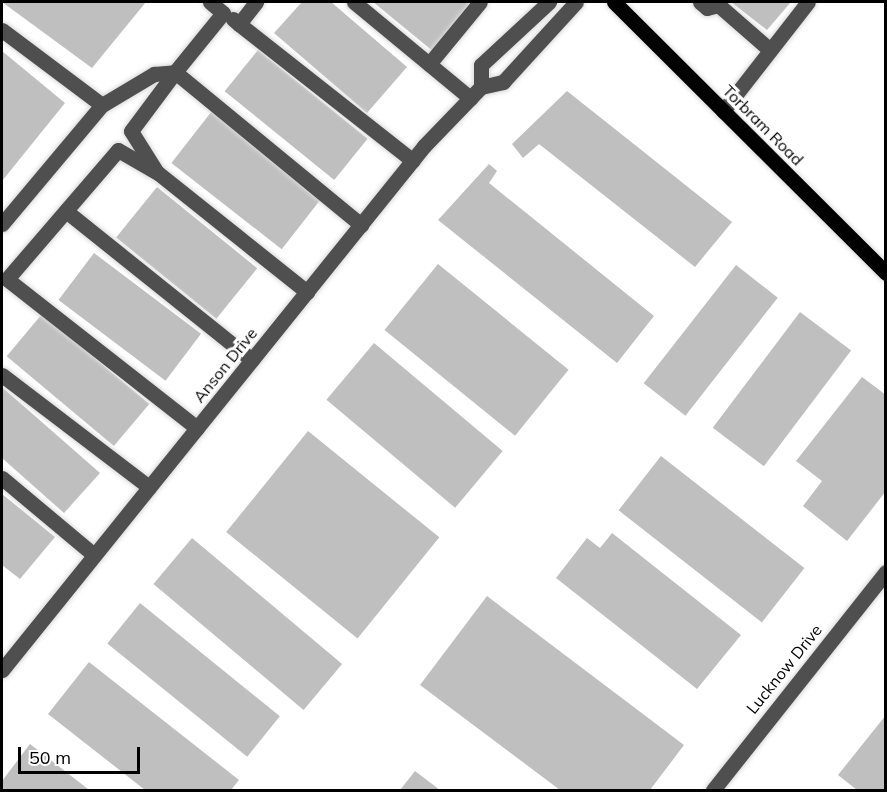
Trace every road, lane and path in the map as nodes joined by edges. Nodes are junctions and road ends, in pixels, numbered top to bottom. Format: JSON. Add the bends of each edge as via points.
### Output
{"nodes":[{"id":1,"x":210,"y":2,"type":"edge"},
{"id":2,"x":256,"y":2,"type":"edge"},
{"id":3,"x":354,"y":2,"type":"edge"},
{"id":4,"x":480,"y":2,"type":"edge"},
{"id":5,"x":549,"y":2,"type":"edge"},
{"id":6,"x":576,"y":2,"type":"edge"},
{"id":7,"x":614,"y":2,"type":"edge"},
{"id":8,"x":700,"y":2,"type":"edge"},
{"id":9,"x":808,"y":2,"type":"edge"},
{"id":10,"x":717,"y":3,"type":"edge"},
{"id":11,"x":223,"y":13,"type":"junction"},
{"id":12,"x":239,"y":24,"type":"junction"},
{"id":13,"x":2,"y":30,"type":"edge"},
{"id":14,"x":770,"y":50,"type":"junction"},
{"id":15,"x":429,"y":64,"type":"junction"},
{"id":16,"x":175,"y":72,"type":"junction"},
{"id":17,"x":481,"y":87,"type":"junction"},
{"id":18,"x":470,"y":98,"type":"junction"},
{"id":19,"x":102,"y":105,"type":"junction"},
{"id":20,"x":723,"y":111,"type":"junction"},
{"id":21,"x":413,"y":161,"type":"junction"},
{"id":22,"x":158,"y":173,"type":"junction"},
{"id":23,"x":66,"y":211,"type":"junction"},
{"id":24,"x":2,"y":224,"type":"edge"},
{"id":25,"x":361,"y":225,"type":"junction"},
{"id":26,"x":885,"y":273,"type":"edge"},
{"id":27,"x":4,"y":283,"type":"edge"},
{"id":28,"x":307,"y":292,"type":"junction"},
{"id":29,"x":252,"y":360,"type":"junction"},
{"id":30,"x":2,"y":375,"type":"edge"},
{"id":31,"x":197,"y":428,"type":"junction"},
{"id":32,"x":2,"y":478,"type":"edge"},
{"id":33,"x":149,"y":487,"type":"junction"},
{"id":34,"x":94,"y":555,"type":"junction"},
{"id":35,"x":885,"y":572,"type":"edge"},
{"id":36,"x":2,"y":670,"type":"edge"},
{"id":37,"x":713,"y":790,"type":"edge"}],
"edges":[{"from":1,"to":11,"type":"street"},
{"from":2,"to":12,"type":"street"},
{"from":3,"to":15,"type":"street"},
{"from":4,"to":15,"type":"street"},
{"from":5,"to":17,"type":"street","via":[[481,65]]},
{"from":6,"to":17,"type":"street","name":"Anson Drive","via":[[503,82]]},
{"from":7,"to":20,"type":"main road","name":"Torbram Road"},
{"from":8,"to":10,"type":"street","via":[[707,8]]},
{"from":9,"to":14,"type":"street"},
{"from":10,"to":14,"type":"street"},
{"from":11,"to":12,"type":"street"},
{"from":11,"to":16,"type":"street"},
{"from":12,"to":21,"type":"street"},
{"from":13,"to":19,"type":"street"},
{"from":14,"to":20,"type":"street"},
{"from":15,"to":18,"type":"street"},
{"from":16,"to":19,"type":"street","via":[[154,74]]},
{"from":16,"to":22,"type":"street","via":[[131,131]]},
{"from":16,"to":25,"type":"street"},
{"from":17,"to":18,"type":"street","name":"Anson Drive"},
{"from":18,"to":21,"type":"street","name":"Anson Drive"},
{"from":19,"to":24,"type":"street"},
{"from":20,"to":26,"type":"main road","name":"Torbram Road"},
{"from":21,"to":25,"type":"street","name":"Anson Drive"},
{"from":22,"to":23,"type":"street","via":[[118,150]]},
{"from":22,"to":28,"type":"street"},
{"from":23,"to":27,"type":"street"},
{"from":23,"to":29,"type":"street"},
{"from":25,"to":28,"type":"street","name":"Anson Drive"},
{"from":27,"to":31,"type":"street"},
{"from":28,"to":29,"type":"street","name":"Anson Drive"},
{"from":29,"to":31,"type":"street","name":"Anson Drive"},
{"from":30,"to":33,"type":"street"},
{"from":31,"to":33,"type":"street","name":"Anson Drive"},
{"from":32,"to":34,"type":"street"},
{"from":33,"to":34,"type":"street","name":"Anson Drive"},
{"from":34,"to":36,"type":"street","name":"Anson Drive"},
{"from":35,"to":37,"type":"street","name":"Lucknow Drive"}]}
